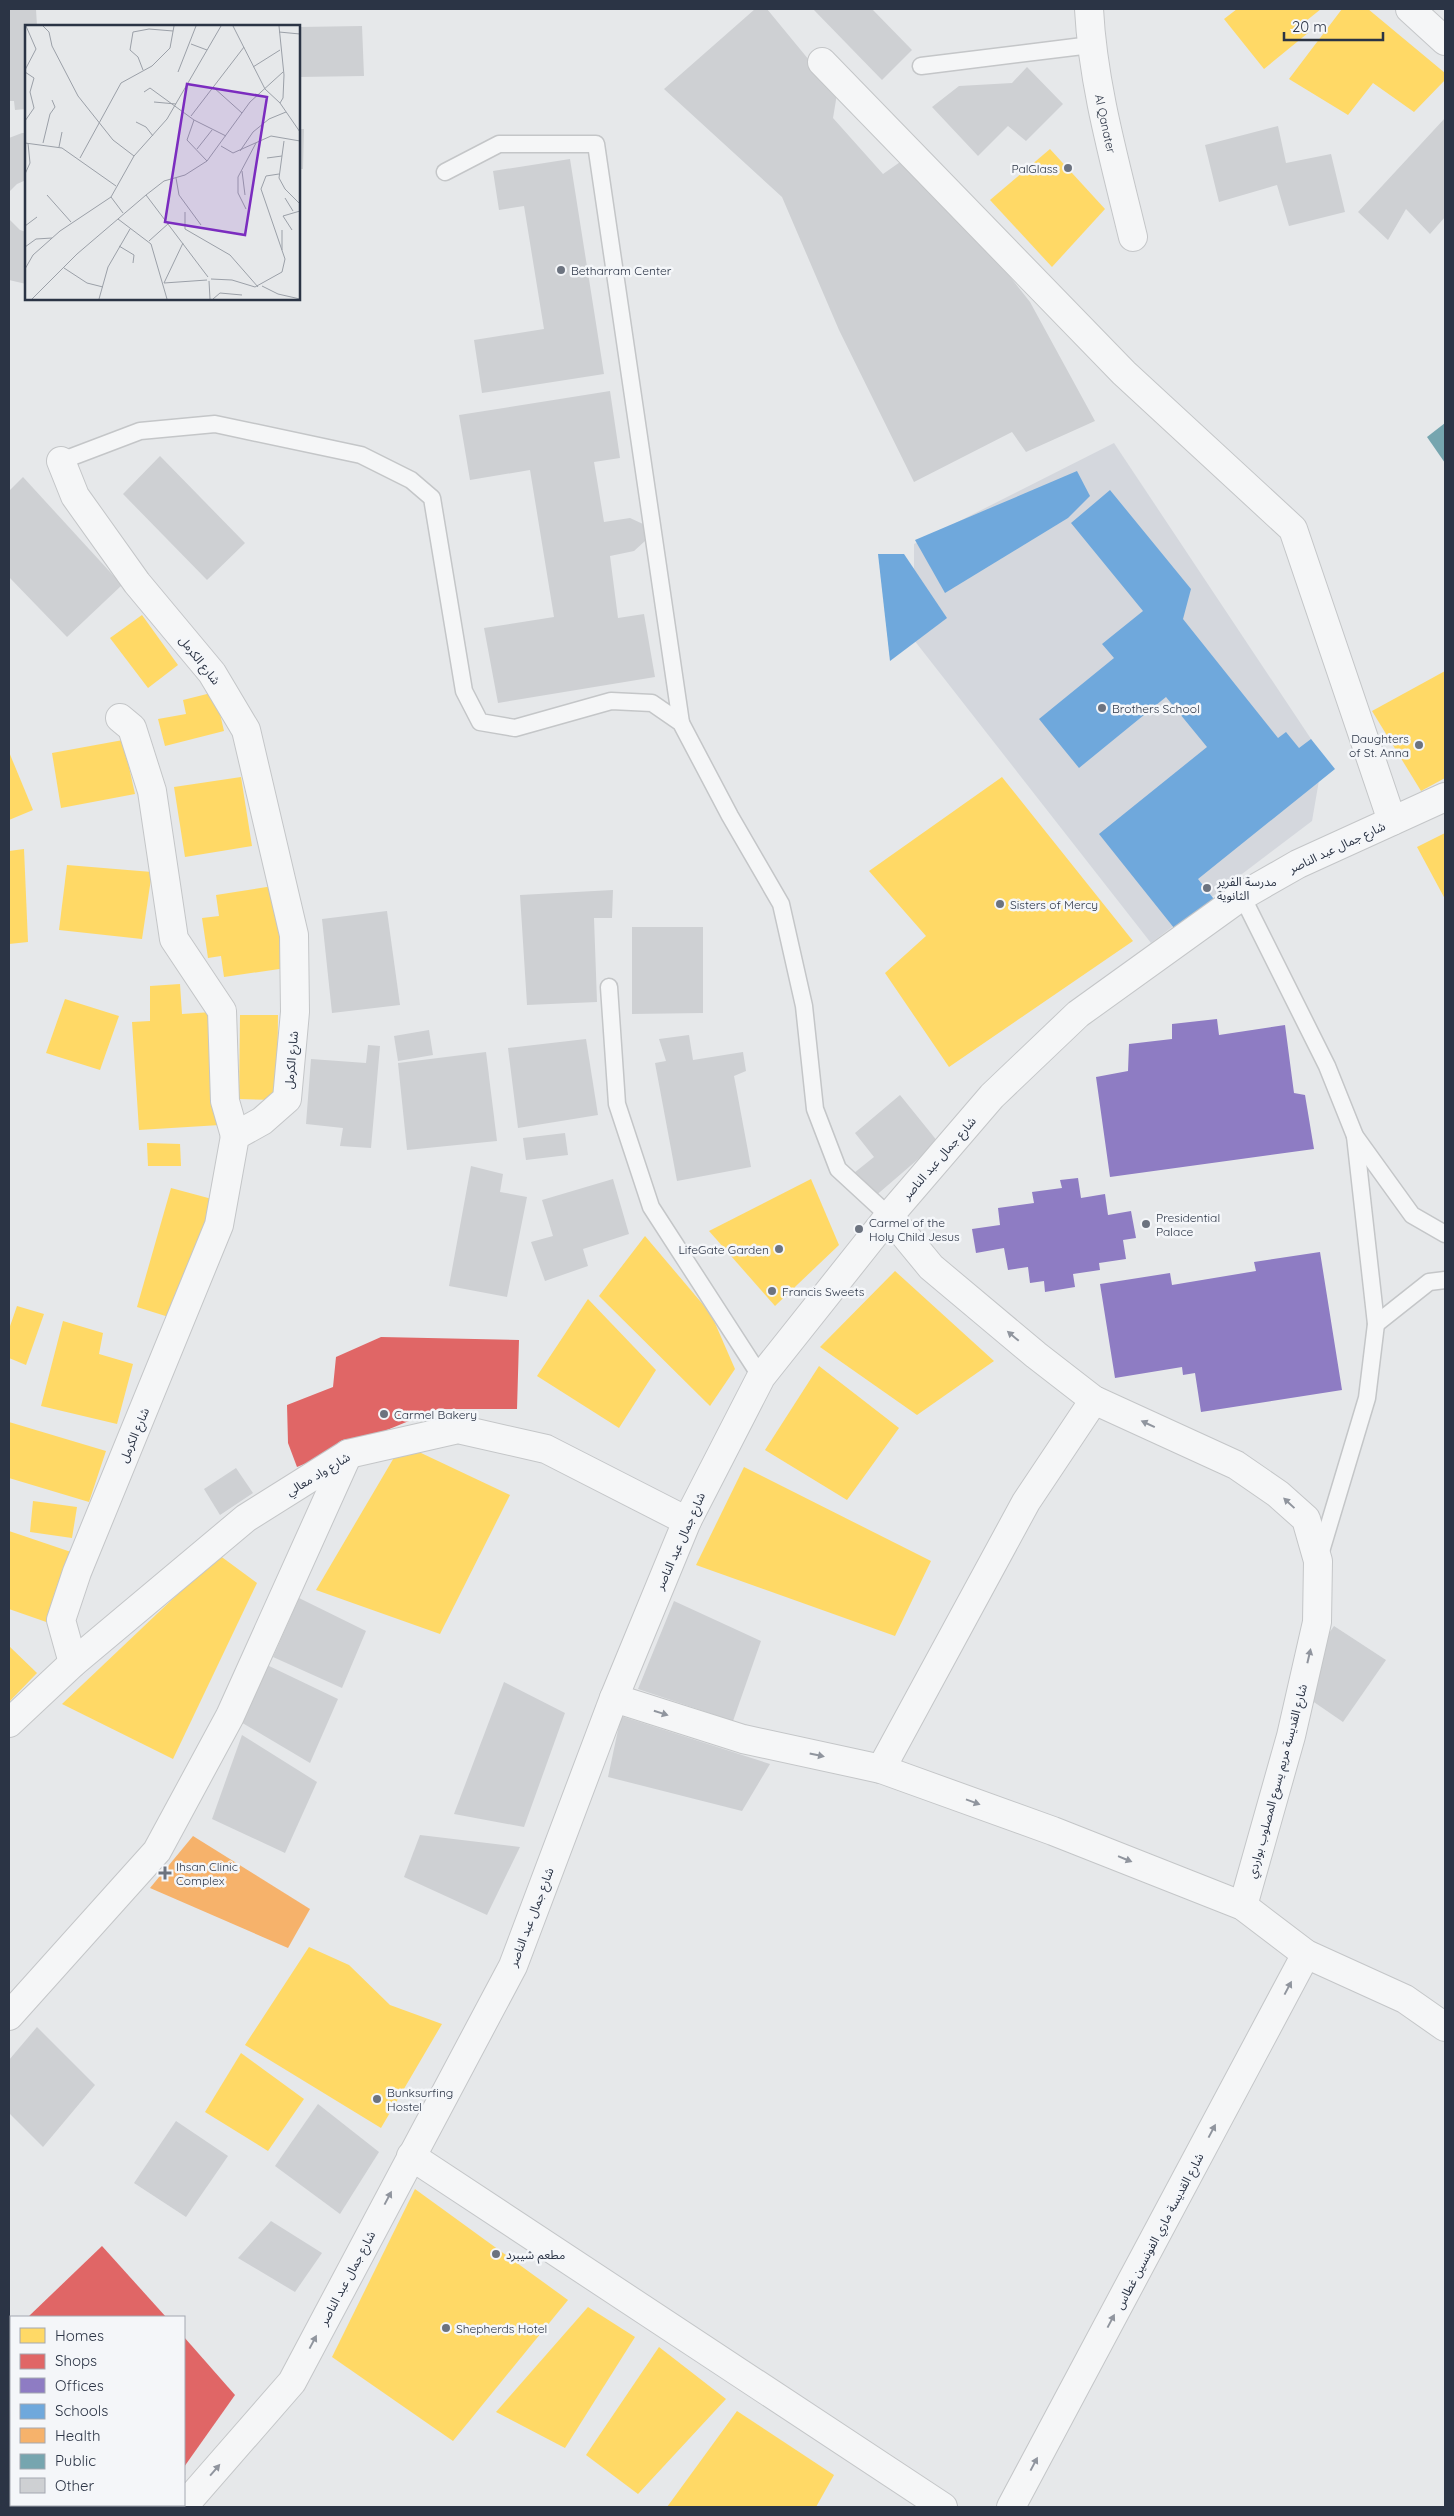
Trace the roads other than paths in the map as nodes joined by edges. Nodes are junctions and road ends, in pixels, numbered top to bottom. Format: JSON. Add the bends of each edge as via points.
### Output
{"nodes":[{"id":1,"x":1089,"y":9,"type":"edge"},
{"id":2,"x":1410,"y":9,"type":"edge"},
{"id":3,"x":1445,"y":41,"type":"edge"},
{"id":4,"x":1091,"y":44,"type":"junction"},
{"id":5,"x":822,"y":62,"type":"dead end"},
{"id":6,"x":922,"y":66,"type":"dead end"},
{"id":7,"x":445,"y":172,"type":"dead end"},
{"id":8,"x":1133,"y":237,"type":"dead end"},
{"id":9,"x":61,"y":461,"type":"joint"},
{"id":10,"x":120,"y":718,"type":"dead end"},
{"id":11,"x":681,"y":723,"type":"junction"},
{"id":12,"x":1445,"y":797,"type":"edge"},
{"id":13,"x":1392,"y":821,"type":"junction"},
{"id":14,"x":1242,"y":896,"type":"junction"},
{"id":15,"x":609,"y":987,"type":"dead end"},
{"id":16,"x":235,"y":1136,"type":"junction"},
{"id":17,"x":1355,"y":1136,"type":"junction"},
{"id":18,"x":889,"y":1216,"type":"junction"},
{"id":19,"x":1445,"y":1234,"type":"edge"},
{"id":20,"x":1445,"y":1280,"type":"edge"},
{"id":21,"x":1376,"y":1324,"type":"junction"},
{"id":22,"x":761,"y":1377,"type":"junction"},
{"id":23,"x":1094,"y":1400,"type":"junction"},
{"id":24,"x":348,"y":1454,"type":"junction"},
{"id":25,"x":687,"y":1521,"type":"junction"},
{"id":26,"x":1318,"y":1561,"type":"junction"},
{"id":27,"x":74,"y":1663,"type":"junction"},
{"id":28,"x":614,"y":1698,"type":"junction"},
{"id":29,"x":9,"y":1723,"type":"edge"},
{"id":30,"x":882,"y":1769,"type":"junction"},
{"id":31,"x":1243,"y":1906,"type":"junction"},
{"id":32,"x":1306,"y":1954,"type":"junction"},
{"id":33,"x":9,"y":2016,"type":"edge"},
{"id":34,"x":1445,"y":2027,"type":"edge"},
{"id":35,"x":411,"y":2156,"type":"junction"},
{"id":36,"x":185,"y":2505,"type":"edge"},
{"id":37,"x":943,"y":2507,"type":"edge"},
{"id":38,"x":1011,"y":2507,"type":"edge"}],
"edges":[{"from":1,"to":4,"type":"street","name":"Al Qanater"},
{"from":2,"to":3,"type":"street"},
{"from":4,"to":6,"type":"lane"},
{"from":4,"to":8,"type":"street","name":"Al Qanater"},
{"from":5,"to":13,"type":"street","via":[[1124,373],[1293,529]]},
{"from":7,"to":11,"type":"lane","via":[[499,144],[596,144]]},
{"from":9,"to":11,"type":"lane","via":[[140,432],[215,424],[361,455],[411,480],[432,498],[464,691],[480,722],[515,728],[611,701],[652,703]]},
{"from":9,"to":16,"type":"street","name":"شارع الكرمل","via":[[75,496],[137,583],[212,673],[246,730],[294,935],[295,1012],[287,1099],[262,1121]]},
{"from":10,"to":16,"type":"street","via":[[132,728],[152,791],[174,939],[222,1010],[225,1101]]},
{"from":11,"to":18,"type":"lane","via":[[781,904],[804,1006],[815,1108],[838,1169]]},
{"from":12,"to":13,"type":"street","name":"شارع جمال عبد الناصر"},
{"from":13,"to":14,"type":"street","name":"شارع جمال عبد الناصر","via":[[1298,864]]},
{"from":14,"to":17,"type":"lane","via":[[1327,1066]]},
{"from":14,"to":18,"type":"street","name":"شارع جمال عبد الناصر","via":[[1078,1014],[992,1096]]},
{"from":15,"to":22,"type":"lane","via":[[617,1104],[651,1207]]},
{"from":16,"to":27,"type":"street","name":"شارع الكرمل","via":[[219,1225],[77,1572],[61,1620]]},
{"from":17,"to":19,"type":"lane","via":[[1412,1215]]},
{"from":17,"to":21,"type":"lane"},
{"from":18,"to":22,"type":"street","name":"شارع جمال عبد الناصر"},
{"from":23,"to":18,"type":"street","name":"شارع القديسة مريم يسوع المصلوب بواردي","one_way":true,"via":[[1036,1356],[931,1267]]},
{"from":20,"to":21,"type":"lane","via":[[1430,1282]]},
{"from":21,"to":26,"type":"lane","via":[[1367,1398]]},
{"from":22,"to":25,"type":"street","name":"شارع جمال عبد الناصر"},
{"from":26,"to":23,"type":"street","name":"شارع القديسة مريم يسوع المصلوب بواردي","one_way":true,"via":[[1306,1519],[1278,1494],[1236,1465]]},
{"from":23,"to":30,"type":"street","via":[[1026,1502]]},
{"from":24,"to":25,"type":"street","name":"شارع واد معالي","via":[[458,1429],[546,1448]]},
{"from":24,"to":27,"type":"street","name":"شارع واد معالي","via":[[246,1518]]},
{"from":24,"to":33,"type":"street","via":[[230,1716],[157,1851]]},
{"from":25,"to":28,"type":"street","name":"شارع جمال عبد الناصر"},
{"from":31,"to":26,"type":"street","name":"شارع القديسة مريم يسوع المصلوب بواردي","one_way":true,"via":[[1291,1736],[1317,1622]]},
{"from":27,"to":29,"type":"street","name":"شارع واد معالي"},
{"from":28,"to":30,"type":"street","one_way":true,"via":[[744,1739]]},
{"from":28,"to":35,"type":"street","name":"شارع جمال عبد الناصر","via":[[513,1966]]},
{"from":30,"to":31,"type":"street","one_way":true,"via":[[1053,1831]]},
{"from":31,"to":32,"type":"street"},
{"from":32,"to":34,"type":"street","via":[[1404,1999]]},
{"from":38,"to":32,"type":"street","name":"شارع القديسة ماري الفونسين غطاس","one_way":true},
{"from":36,"to":35,"type":"street","name":"شارع جمال عبد الناصر","one_way":true,"via":[[292,2382]]},
{"from":35,"to":37,"type":"street"}]}
